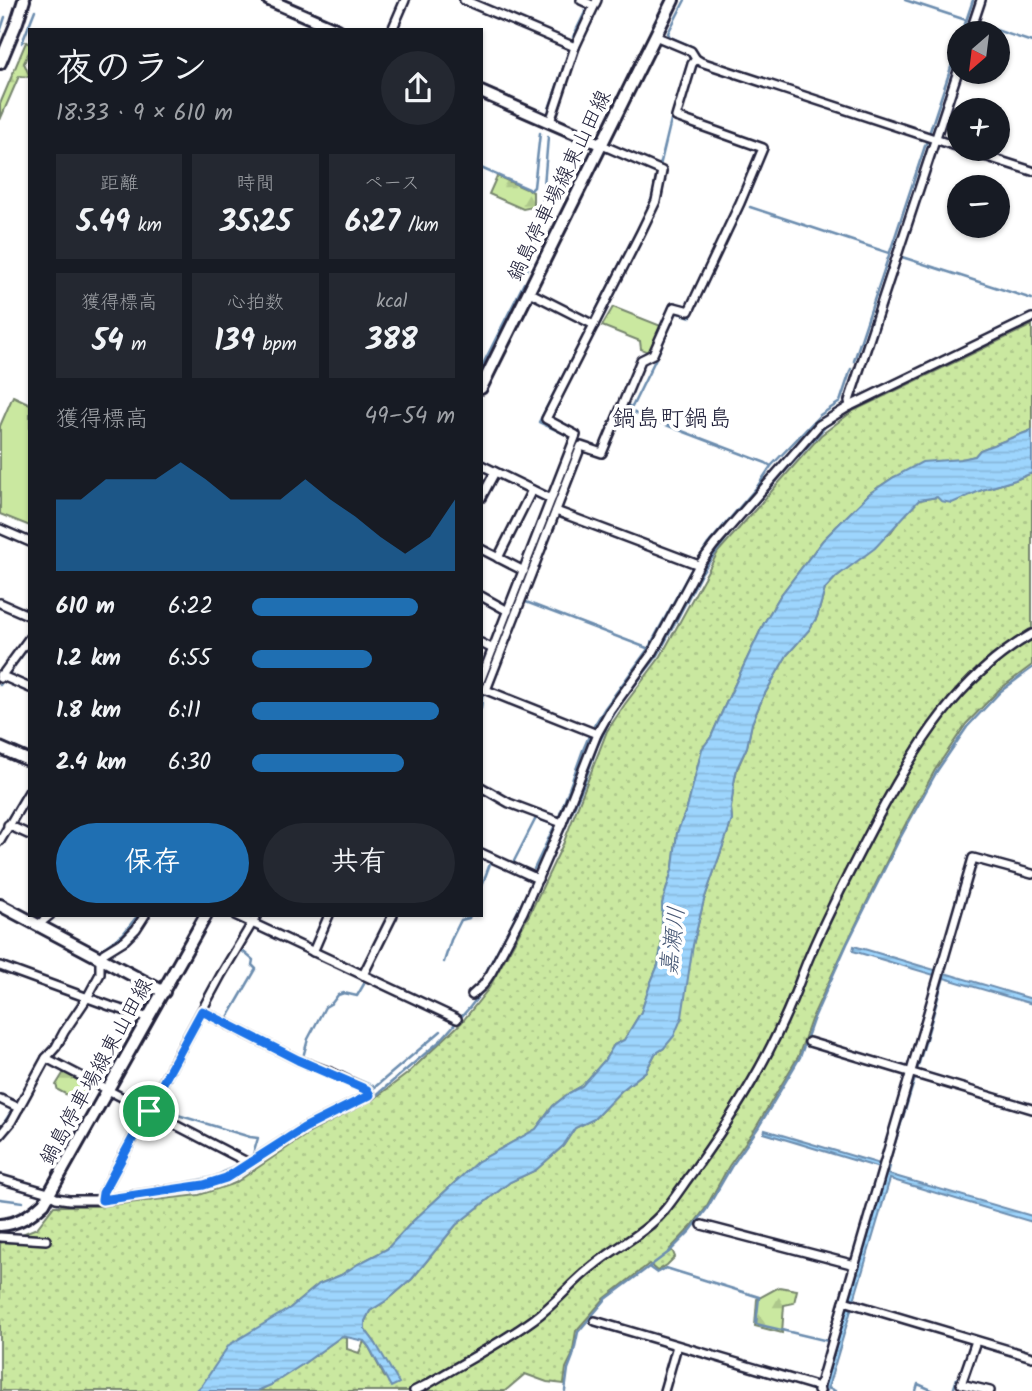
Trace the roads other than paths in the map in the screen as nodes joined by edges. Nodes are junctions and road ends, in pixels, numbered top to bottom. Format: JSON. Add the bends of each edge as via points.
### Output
{"nodes":[{"id":1,"x":24,"y":0,"type":"edge"},
{"id":2,"x":269,"y":0,"type":"edge"},
{"id":3,"x":405,"y":0,"type":"edge"},
{"id":4,"x":464,"y":0,"type":"edge"},
{"id":5,"x":581,"y":0,"type":"edge"},
{"id":6,"x":673,"y":0,"type":"edge"},
{"id":7,"x":981,"y":0,"type":"edge"},
{"id":8,"x":596,"y":3,"type":"edge"},
{"id":9,"x":294,"y":5,"type":"edge"},
{"id":10,"x":974,"y":21,"type":"edge"},
{"id":11,"x":334,"y":28,"type":"edge"},
{"id":12,"x":393,"y":28,"type":"edge"},
{"id":13,"x":655,"y":36,"type":"junction"},
{"id":14,"x":575,"y":47,"type":"junction"},
{"id":15,"x":2,"y":51,"type":"edge"},
{"id":16,"x":696,"y":59,"type":"junction"},
{"id":17,"x":0,"y":63,"type":"edge"},
{"id":18,"x":954,"y":84,"type":"edge"},
{"id":19,"x":483,"y":93,"type":"edge"},
{"id":20,"x":550,"y":122,"type":"junction"},
{"id":21,"x":935,"y":140,"type":"junction"},
{"id":22,"x":947,"y":144,"type":"edge"},
{"id":23,"x":602,"y":145,"type":"junction"},
{"id":24,"x":999,"y":161,"type":"edge"},
{"id":25,"x":1032,"y":172,"type":"edge"},
{"id":26,"x":529,"y":292,"type":"junction"},
{"id":27,"x":1032,"y":318,"type":"edge"},
{"id":28,"x":594,"y":325,"type":"junction"},
{"id":29,"x":483,"y":384,"type":"edge"},
{"id":30,"x":850,"y":406,"type":"junction"},
{"id":31,"x":483,"y":466,"type":"edge"},
{"id":32,"x":495,"y":472,"type":"junction"},
{"id":33,"x":532,"y":490,"type":"junction"},
{"id":34,"x":483,"y":494,"type":"edge"},
{"id":35,"x":551,"y":499,"type":"junction"},
{"id":36,"x":556,"y":511,"type":"junction"},
{"id":37,"x":0,"y":529,"type":"edge"},
{"id":38,"x":28,"y":541,"type":"edge"},
{"id":39,"x":483,"y":550,"type":"edge"},
{"id":40,"x":498,"y":558,"type":"junction"},
{"id":41,"x":699,"y":565,"type":"junction"},
{"id":42,"x":524,"y":571,"type":"junction"},
{"id":43,"x":483,"y":597,"type":"edge"},
{"id":44,"x":0,"y":603,"type":"edge"},
{"id":45,"x":508,"y":611,"type":"junction"},
{"id":46,"x":28,"y":615,"type":"edge"},
{"id":47,"x":1032,"y":634,"type":"edge"},
{"id":48,"x":28,"y":640,"type":"edge"},
{"id":49,"x":483,"y":644,"type":"edge"},
{"id":50,"x":493,"y":649,"type":"junction"},
{"id":51,"x":483,"y":674,"type":"edge"},
{"id":52,"x":0,"y":676,"type":"edge"},
{"id":53,"x":28,"y":687,"type":"edge"},
{"id":54,"x":597,"y":734,"type":"junction"},
{"id":55,"x":0,"y":748,"type":"edge"},
{"id":56,"x":28,"y":760,"type":"edge"},
{"id":57,"x":483,"y":788,"type":"edge"},
{"id":58,"x":28,"y":793,"type":"edge"},
{"id":59,"x":562,"y":823,"type":"junction"},
{"id":60,"x":8,"y":825,"type":"junction"},
{"id":61,"x":28,"y":834,"type":"edge"},
{"id":62,"x":0,"y":841,"type":"edge"},
{"id":63,"x":483,"y":854,"type":"edge"},
{"id":64,"x":1032,"y":874,"type":"edge"},
{"id":65,"x":538,"y":879,"type":"junction"},
{"id":66,"x":0,"y":905,"type":"edge"},
{"id":67,"x":48,"y":917,"type":"edge"},
{"id":68,"x":144,"y":917,"type":"edge"},
{"id":69,"x":205,"y":917,"type":"edge"},
{"id":70,"x":238,"y":917,"type":"edge"},
{"id":71,"x":256,"y":917,"type":"edge"},
{"id":72,"x":328,"y":917,"type":"edge"},
{"id":73,"x":392,"y":917,"type":"edge"},
{"id":74,"x":38,"y":925,"type":"junction"},
{"id":75,"x":250,"y":925,"type":"junction"},
{"id":76,"x":313,"y":952,"type":"junction"},
{"id":77,"x":100,"y":958,"type":"junction"},
{"id":78,"x":0,"y":966,"type":"edge"},
{"id":79,"x":363,"y":975,"type":"junction"},
{"id":80,"x":164,"y":992,"type":"junction"},
{"id":81,"x":472,"y":995,"type":"dead end"},
{"id":82,"x":84,"y":996,"type":"junction"},
{"id":83,"x":202,"y":1011,"type":"junction"},
{"id":84,"x":149,"y":1018,"type":"junction"},
{"id":85,"x":457,"y":1019,"type":"dead end"},
{"id":86,"x":809,"y":1042,"type":"dead end"},
{"id":87,"x":46,"y":1058,"type":"junction"},
{"id":88,"x":911,"y":1073,"type":"junction"},
{"id":89,"x":108,"y":1090,"type":"junction"},
{"id":90,"x":0,"y":1099,"type":"edge"},
{"id":91,"x":19,"y":1108,"type":"junction"},
{"id":92,"x":1032,"y":1109,"type":"edge"},
{"id":93,"x":149,"y":1111,"type":"junction"},
{"id":94,"x":0,"y":1135,"type":"edge"},
{"id":95,"x":250,"y":1163,"type":"junction"},
{"id":96,"x":0,"y":1179,"type":"edge"},
{"id":97,"x":49,"y":1195,"type":"junction"},
{"id":98,"x":103,"y":1196,"type":"junction"},
{"id":99,"x":0,"y":1225,"type":"edge"},
{"id":100,"x":702,"y":1225,"type":"dead end"},
{"id":101,"x":0,"y":1237,"type":"edge"},
{"id":102,"x":46,"y":1240,"type":"dead end"},
{"id":103,"x":855,"y":1265,"type":"junction"},
{"id":104,"x":845,"y":1301,"type":"junction"},
{"id":105,"x":595,"y":1321,"type":"dead end"},
{"id":106,"x":976,"y":1341,"type":"junction"},
{"id":107,"x":677,"y":1346,"type":"junction"},
{"id":108,"x":1032,"y":1357,"type":"edge"},
{"id":109,"x":428,"y":1388,"type":"edge"},
{"id":110,"x":960,"y":1388,"type":"edge"},
{"id":111,"x":819,"y":1390,"type":"edge"},
{"id":112,"x":414,"y":1391,"type":"edge"},
{"id":113,"x":664,"y":1391,"type":"edge"},
{"id":114,"x":990,"y":1391,"type":"edge"}],
"edges":[{"from":1,"to":15,"type":"main road"},
{"from":2,"to":9,"type":"main road"},
{"from":3,"to":12,"type":"street"},
{"from":4,"to":14,"type":"street"},
{"from":5,"to":8,"type":"street"},
{"from":6,"to":13,"type":"main road","name":"鍋島停車場線東山田線"},
{"from":7,"to":10,"type":"street"},
{"from":8,"to":14,"type":"street"},
{"from":9,"to":11,"type":"main road"},
{"from":13,"to":16,"type":"street","via":[[691,51]]},
{"from":13,"to":23,"type":"main road","name":"鍋島停車場線東山田線"},
{"from":14,"to":20,"type":"street"},
{"from":15,"to":17,"type":"main road"},
{"from":16,"to":21,"type":"street"},
{"from":16,"to":36,"type":"street","via":[[676,117],[763,148],[689,311],[674,307],[653,354],[641,360],[602,453],[581,446]]},
{"from":18,"to":21,"type":"street"},
{"from":19,"to":20,"type":"main road"},
{"from":20,"to":23,"type":"main road"},
{"from":21,"to":22,"type":"street"},
{"from":21,"to":30,"type":"street"},
{"from":23,"to":26,"type":"main road","name":"鍋島停車場線東山田線"},
{"from":23,"to":28,"type":"street","via":[[662,171],[656,201]]},
{"from":24,"to":25,"type":"street"},
{"from":26,"to":28,"type":"street"},
{"from":26,"to":29,"type":"main road","name":"鍋島停車場線東山田線"},
{"from":27,"to":30,"type":"street"},
{"from":28,"to":35,"type":"street","via":[[546,419],[576,435]]},
{"from":30,"to":41,"type":"street","via":[[819,425]]},
{"from":31,"to":32,"type":"street"},
{"from":32,"to":33,"type":"street"},
{"from":32,"to":34,"type":"street"},
{"from":33,"to":35,"type":"street"},
{"from":33,"to":40,"type":"street"},
{"from":35,"to":42,"type":"street"},
{"from":36,"to":41,"type":"street"},
{"from":36,"to":54,"type":"street","via":[[486,690]]},
{"from":37,"to":38,"type":"street"},
{"from":39,"to":40,"type":"street"},
{"from":40,"to":42,"type":"street"},
{"from":41,"to":54,"type":"street","via":[[653,652]]},
{"from":42,"to":45,"type":"street"},
{"from":43,"to":45,"type":"street"},
{"from":44,"to":46,"type":"street"},
{"from":45,"to":50,"type":"street"},
{"from":47,"to":109,"type":"street","via":[[968,683],[926,734],[839,891],[772,1044],[716,1138],[664,1211],[592,1266],[535,1318]]},
{"from":48,"to":52,"type":"street"},
{"from":49,"to":50,"type":"street"},
{"from":50,"to":51,"type":"street"},
{"from":52,"to":53,"type":"street"},
{"from":54,"to":59,"type":"street"},
{"from":55,"to":56,"type":"main road"},
{"from":57,"to":59,"type":"street"},
{"from":58,"to":60,"type":"street"},
{"from":59,"to":65,"type":"street"},
{"from":60,"to":61,"type":"street"},
{"from":60,"to":62,"type":"street"},
{"from":63,"to":65,"type":"street"},
{"from":64,"to":88,"type":"street","via":[[973,858]]},
{"from":65,"to":81,"type":"street","via":[[491,973]]},
{"from":66,"to":74,"type":"main road"},
{"from":67,"to":74,"type":"street"},
{"from":68,"to":77,"type":"street","via":[[125,940]]},
{"from":69,"to":80,"type":"main road","name":"鍋島停車場線東山田線"},
{"from":70,"to":75,"type":"street"},
{"from":71,"to":75,"type":"street"},
{"from":72,"to":76,"type":"street"},
{"from":73,"to":79,"type":"street"},
{"from":74,"to":77,"type":"main road"},
{"from":75,"to":76,"type":"street"},
{"from":75,"to":83,"type":"street"},
{"from":76,"to":79,"type":"street"},
{"from":77,"to":80,"type":"main road"},
{"from":77,"to":82,"type":"street","via":[[100,974]]},
{"from":78,"to":82,"type":"street"},
{"from":79,"to":85,"type":"street"},
{"from":80,"to":84,"type":"main road","name":"鍋島停車場線東山田線"},
{"from":82,"to":84,"type":"street"},
{"from":82,"to":87,"type":"street"},
{"from":83,"to":93,"type":"street"},
{"from":83,"to":95,"type":"street","via":[[369,1092]]},
{"from":84,"to":89,"type":"main road","name":"鍋島停車場線東山田線"},
{"from":86,"to":88,"type":"street"},
{"from":87,"to":89,"type":"street"},
{"from":87,"to":91,"type":"street"},
{"from":88,"to":92,"type":"street"},
{"from":88,"to":103,"type":"street"},
{"from":89,"to":93,"type":"street"},
{"from":89,"to":97,"type":"main road","name":"鍋島停車場線東山田線"},
{"from":90,"to":91,"type":"street"},
{"from":91,"to":94,"type":"street"},
{"from":93,"to":95,"type":"street"},
{"from":93,"to":98,"type":"street"},
{"from":95,"to":98,"type":"street","via":[[204,1185]]},
{"from":96,"to":97,"type":"street"},
{"from":97,"to":98,"type":"street","via":[[69,1200]]},
{"from":97,"to":99,"type":"main road","name":"鍋島停車場線東山田線","via":[[21,1221]]},
{"from":100,"to":103,"type":"street"},
{"from":101,"to":102,"type":"street"},
{"from":103,"to":104,"type":"street"},
{"from":104,"to":106,"type":"street"},
{"from":104,"to":111,"type":"street"},
{"from":105,"to":107,"type":"street"},
{"from":106,"to":108,"type":"street"},
{"from":106,"to":110,"type":"street"},
{"from":107,"to":111,"type":"street"},
{"from":107,"to":113,"type":"street"},
{"from":109,"to":112,"type":"street"},
{"from":110,"to":114,"type":"street"}]}
